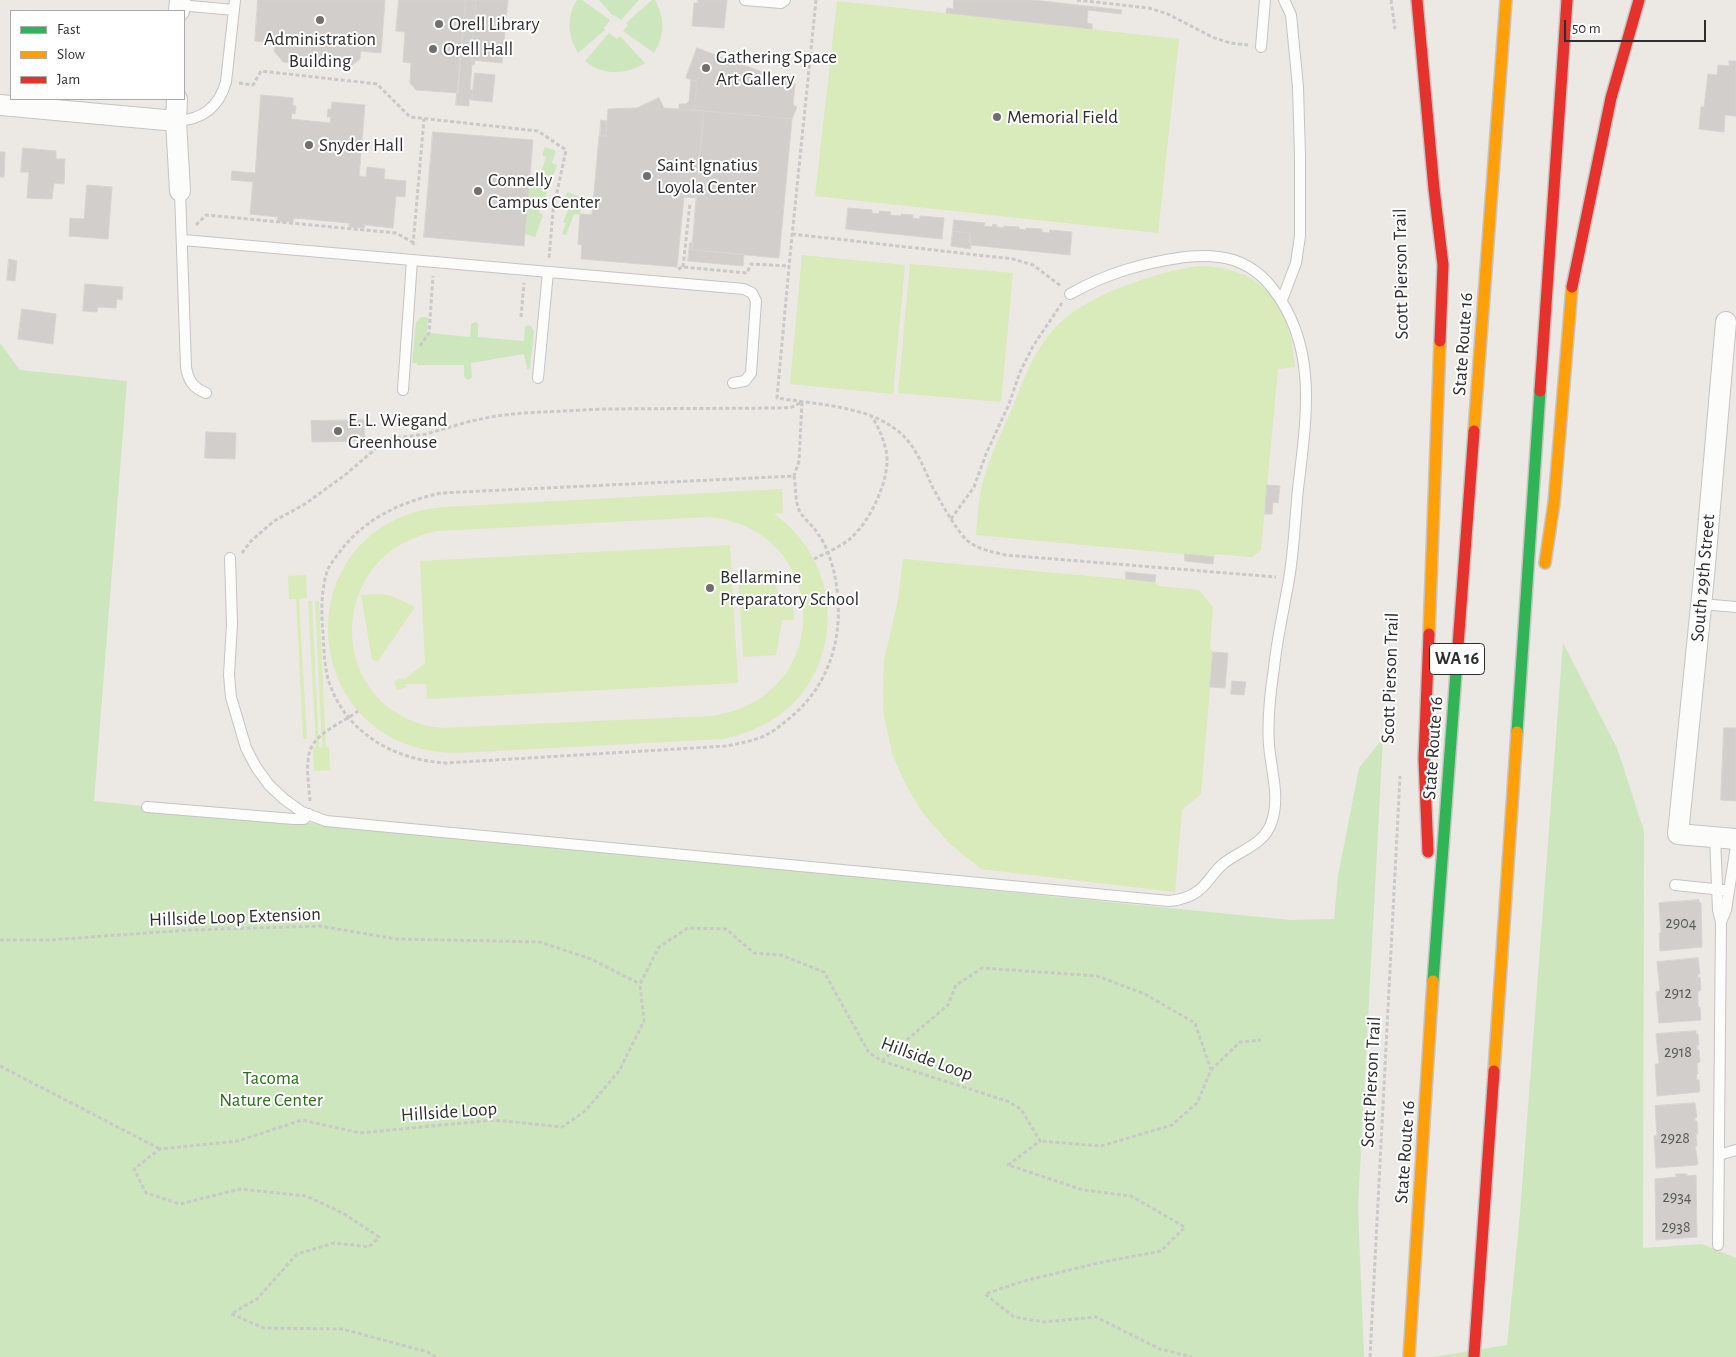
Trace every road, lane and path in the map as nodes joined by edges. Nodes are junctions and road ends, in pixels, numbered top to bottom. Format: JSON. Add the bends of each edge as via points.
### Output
{"nodes":[{"id":1,"x":745,"y":0,"type":"edge"},
{"id":2,"x":785,"y":0,"type":"edge"},
{"id":3,"x":817,"y":0,"type":"edge"},
{"id":4,"x":1077,"y":0,"type":"edge"},
{"id":5,"x":1265,"y":0,"type":"edge"},
{"id":6,"x":1284,"y":0,"type":"edge"},
{"id":7,"x":1391,"y":0,"type":"edge"},
{"id":8,"x":1417,"y":0,"type":"edge"},
{"id":9,"x":1506,"y":0,"type":"edge"},
{"id":10,"x":1567,"y":0,"type":"edge"},
{"id":11,"x":1639,"y":0,"type":"edge"},
{"id":12,"x":235,"y":5,"type":"edge"},
{"id":13,"x":179,"y":6,"type":"edge"},
{"id":14,"x":1396,"y":38,"type":"dead end"},
{"id":15,"x":1261,"y":47,"type":"joint"},
{"id":16,"x":226,"y":82,"type":"junction"},
{"id":17,"x":177,"y":100,"type":"edge"},
{"id":18,"x":0,"y":105,"type":"edge"},
{"id":19,"x":424,"y":118,"type":"junction"},
{"id":20,"x":176,"y":122,"type":"junction"},
{"id":21,"x":180,"y":191,"type":"joint"},
{"id":22,"x":690,"y":203,"type":"dead end"},
{"id":23,"x":792,"y":234,"type":"junction"},
{"id":24,"x":183,"y":240,"type":"junction"},
{"id":25,"x":413,"y":244,"type":"junction"},
{"id":26,"x":421,"y":245,"type":"dead end"},
{"id":27,"x":542,"y":256,"type":"dead end"},
{"id":28,"x":549,"y":257,"type":"junction"},
{"id":29,"x":557,"y":258,"type":"dead end"},
{"id":30,"x":412,"y":260,"type":"junction"},
{"id":31,"x":434,"y":262,"type":"junction"},
{"id":32,"x":789,"y":266,"type":"junction"},
{"id":33,"x":683,"y":267,"type":"junction"},
{"id":34,"x":525,"y":270,"type":"junction"},
{"id":35,"x":676,"y":270,"type":"dead end"},
{"id":36,"x":548,"y":272,"type":"junction"},
{"id":37,"x":1070,"y":294,"type":"junction"},
{"id":38,"x":1282,"y":300,"type":"junction"},
{"id":39,"x":521,"y":317,"type":"dead end"},
{"id":40,"x":1725,"y":322,"type":"edge"},
{"id":41,"x":429,"y":334,"type":"dead end"},
{"id":42,"x":538,"y":378,"type":"dead end"},
{"id":43,"x":733,"y":383,"type":"dead end"},
{"id":44,"x":403,"y":390,"type":"dead end"},
{"id":45,"x":206,"y":393,"type":"dead end"},
{"id":46,"x":802,"y":402,"type":"junction"},
{"id":47,"x":872,"y":417,"type":"junction"},
{"id":48,"x":794,"y":476,"type":"junction"},
{"id":49,"x":951,"y":519,"type":"junction"},
{"id":50,"x":827,"y":552,"type":"junction"},
{"id":51,"x":230,"y":558,"type":"dead end"},
{"id":52,"x":814,"y":559,"type":"dead end"},
{"id":53,"x":229,"y":570,"type":"junction"},
{"id":54,"x":1544,"y":571,"type":"dead end"},
{"id":55,"x":1289,"y":578,"type":"junction"},
{"id":56,"x":1701,"y":604,"type":"junction"},
{"id":57,"x":1736,"y":607,"type":"edge"},
{"id":58,"x":1536,"y":619,"type":"dead end"},
{"id":59,"x":358,"y":711,"type":"dead end"},
{"id":60,"x":350,"y":718,"type":"junction"},
{"id":61,"x":1517,"y":735,"type":"junction"},
{"id":62,"x":1400,"y":770,"type":"dead end"},
{"id":63,"x":147,"y":807,"type":"dead end"},
{"id":64,"x":309,"y":814,"type":"junction"},
{"id":65,"x":1714,"y":837,"type":"junction"},
{"id":66,"x":1736,"y":839,"type":"edge"},
{"id":67,"x":1736,"y":846,"type":"edge"},
{"id":68,"x":1428,"y":859,"type":"dead end"},
{"id":69,"x":1429,"y":879,"type":"dead end"},
{"id":70,"x":1676,"y":885,"type":"dead end"},
{"id":71,"x":1718,"y":890,"type":"junction"},
{"id":72,"x":1729,"y":891,"type":"junction"},
{"id":73,"x":1721,"y":922,"type":"junction"},
{"id":74,"x":0,"y":940,"type":"edge"},
{"id":75,"x":1433,"y":978,"type":"junction"},
{"id":76,"x":640,"y":984,"type":"junction"},
{"id":77,"x":1260,"y":1040,"type":"dead end"},
{"id":78,"x":882,"y":1062,"type":"junction"},
{"id":79,"x":0,"y":1066,"type":"edge"},
{"id":80,"x":1211,"y":1070,"type":"junction"},
{"id":81,"x":1040,"y":1141,"type":"junction"},
{"id":82,"x":160,"y":1149,"type":"junction"},
{"id":83,"x":1736,"y":1150,"type":"edge"},
{"id":84,"x":1719,"y":1155,"type":"junction"},
{"id":85,"x":1718,"y":1245,"type":"dead end"},
{"id":86,"x":436,"y":1357,"type":"edge"},
{"id":87,"x":1192,"y":1357,"type":"edge"},
{"id":88,"x":1370,"y":1357,"type":"edge"},
{"id":89,"x":1409,"y":1357,"type":"edge"},
{"id":90,"x":1474,"y":1357,"type":"edge"}],
"edges":[{"from":1,"to":2,"type":"lane","via":[[781,3]]},
{"from":3,"to":23,"type":"path"},
{"from":4,"to":15,"type":"path","via":[[1149,8],[1212,37]]},
{"from":5,"to":15,"type":"lane"},
{"from":6,"to":38,"type":"lane","via":[[1291,15],[1298,87],[1300,226],[1296,263]]},
{"from":7,"to":14,"type":"path"},
{"from":8,"to":68,"type":"highway","via":[[1443,265],[1424,760]]},
{"from":9,"to":75,"type":"highway","name":"State Route 16","number":"WA 16"},
{"from":10,"to":61,"type":"highway"},
{"from":11,"to":54,"type":"highway","via":[[1611,98],[1572,282],[1554,503]]},
{"from":12,"to":13,"type":"lane"},
{"from":12,"to":16,"type":"lane"},
{"from":16,"to":19,"type":"path","via":[[253,85],[261,71],[377,84],[410,117]]},
{"from":16,"to":20,"type":"lane","via":[[224,92],[209,110],[196,118]]},
{"from":17,"to":20,"type":"street"},
{"from":18,"to":20,"type":"street"},
{"from":19,"to":25,"type":"path"},
{"from":19,"to":28,"type":"path","via":[[538,131],[566,150],[553,211]]},
{"from":20,"to":21,"type":"street"},
{"from":21,"to":24,"type":"lane"},
{"from":22,"to":33,"type":"path"},
{"from":23,"to":32,"type":"path"},
{"from":23,"to":37,"type":"path","via":[[1013,259],[1033,265]]},
{"from":24,"to":25,"type":"path","via":[[206,215],[396,233]]},
{"from":24,"to":30,"type":"lane"},
{"from":24,"to":45,"type":"lane","via":[[186,367],[192,384]]},
{"from":25,"to":26,"type":"path"},
{"from":25,"to":30,"type":"path"},
{"from":27,"to":28,"type":"path"},
{"from":28,"to":29,"type":"path"},
{"from":28,"to":36,"type":"path"},
{"from":30,"to":31,"type":"lane"},
{"from":30,"to":44,"type":"lane"},
{"from":31,"to":34,"type":"lane"},
{"from":31,"to":41,"type":"path"},
{"from":32,"to":33,"type":"path","via":[[751,264],[747,273]]},
{"from":32,"to":46,"type":"path","via":[[777,398]]},
{"from":33,"to":35,"type":"path"},
{"from":34,"to":36,"type":"lane"},
{"from":34,"to":39,"type":"path"},
{"from":36,"to":42,"type":"lane"},
{"from":36,"to":43,"type":"lane","via":[[749,290],[756,301],[751,373],[745,381]]},
{"from":37,"to":38,"type":"lane","via":[[1096,280],[1134,267],[1216,255],[1254,269]]},
{"from":37,"to":49,"type":"path","via":[[1033,346],[974,487]]},
{"from":38,"to":55,"type":"lane","via":[[1296,327],[1306,388],[1306,420]]},
{"from":40,"to":56,"type":"street","name":"South 29th Street"},
{"from":46,"to":47,"type":"path"},
{"from":46,"to":48,"type":"path","via":[[799,460]]},
{"from":46,"to":53,"type":"path","via":[[782,408],[523,412],[389,439],[305,504],[263,530]]},
{"from":47,"to":49,"type":"path","via":[[890,425],[907,439]]},
{"from":47,"to":50,"type":"path","via":[[881,432],[886,451],[883,483],[852,537]]},
{"from":48,"to":50,"type":"path","via":[[799,509]]},
{"from":48,"to":60,"type":"path","via":[[441,493],[424,496],[376,517],[344,545],[325,579],[322,626],[325,665],[329,682]]},
{"from":49,"to":55,"type":"path","via":[[970,543],[1004,555]]},
{"from":50,"to":52,"type":"path"},
{"from":50,"to":60,"type":"path","via":[[834,572],[838,602],[838,632],[831,661],[800,710],[761,738],[726,746],[446,763],[430,762],[382,747]]},
{"from":51,"to":53,"type":"lane"},
{"from":53,"to":64,"type":"lane","via":[[232,624],[230,690],[238,726],[246,748],[269,785],[284,799]]},
{"from":55,"to":64,"type":"lane","via":[[1268,713],[1275,784],[1272,823],[1253,846],[1222,865],[1200,890],[1186,899],[1169,901],[326,821]]},
{"from":56,"to":57,"type":"lane"},
{"from":56,"to":65,"type":"street","name":"South 29th Street","via":[[1678,834]]},
{"from":58,"to":61,"type":"highway"},
{"from":59,"to":60,"type":"path"},
{"from":60,"to":64,"type":"path","via":[[320,736],[313,744],[309,754]]},
{"from":61,"to":90,"type":"highway"},
{"from":62,"to":88,"type":"path","name":"Scott Pierson Trail"},
{"from":63,"to":64,"type":"lane","via":[[294,819],[304,819]]},
{"from":65,"to":66,"type":"street"},
{"from":65,"to":71,"type":"lane"},
{"from":67,"to":72,"type":"lane"},
{"from":69,"to":75,"type":"highway"},
{"from":70,"to":71,"type":"lane"},
{"from":71,"to":72,"type":"lane"},
{"from":71,"to":73,"type":"lane"},
{"from":72,"to":73,"type":"lane"},
{"from":73,"to":84,"type":"lane"},
{"from":74,"to":76,"type":"path","name":"Hillside Loop Extension","via":[[320,926],[396,939],[540,942],[591,958]]},
{"from":75,"to":89,"type":"highway","name":"State Route 16","number":"WA 16"},
{"from":76,"to":78,"type":"path","name":"Hillside Loop","via":[[659,947],[688,928],[726,929],[754,953],[781,955],[824,972],[869,1053]]},
{"from":76,"to":82,"type":"path","name":"Hillside Loop","via":[[644,1021],[619,1071],[586,1110],[562,1127],[494,1120],[360,1133],[302,1120],[238,1141]]},
{"from":77,"to":80,"type":"path","via":[[1240,1042]]},
{"from":78,"to":80,"type":"path","via":[[948,1005],[956,985],[982,968],[1097,976],[1145,994],[1195,1023]]},
{"from":78,"to":81,"type":"path","name":"Hillside Loop","via":[[1007,1101],[1021,1110]]},
{"from":79,"to":82,"type":"path"},
{"from":80,"to":81,"type":"path","via":[[1197,1104],[1172,1125],[1101,1146]]},
{"from":81,"to":87,"type":"path","via":[[1008,1165],[1083,1190],[1131,1196],[1184,1227],[1161,1251],[1024,1281],[985,1294],[1014,1317],[1044,1322],[1096,1317],[1160,1349]]},
{"from":82,"to":86,"type":"path","via":[[134,1169],[146,1193],[180,1204],[240,1189],[306,1196],[343,1213],[379,1237],[369,1247],[334,1243],[297,1254],[257,1298],[231,1314],[264,1328],[342,1329],[428,1352]]},
{"from":83,"to":84,"type":"lane"},
{"from":84,"to":85,"type":"lane"}]}
